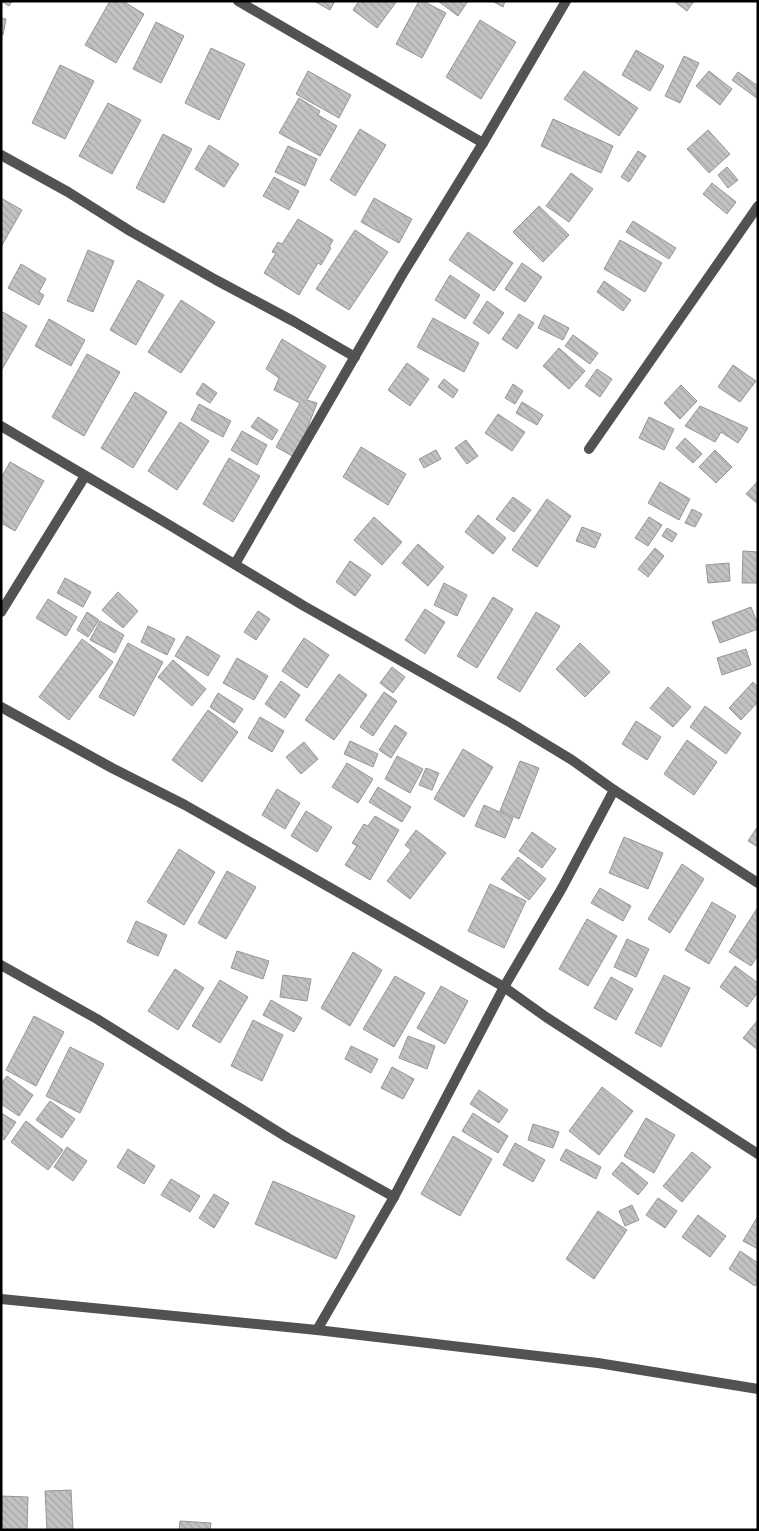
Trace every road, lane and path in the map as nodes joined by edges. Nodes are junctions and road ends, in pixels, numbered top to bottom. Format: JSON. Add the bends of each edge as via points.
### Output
{"nodes":[{"id":1,"x":238,"y":1,"type":"edge"},
{"id":2,"x":566,"y":1,"type":"edge"},
{"id":3,"x":483,"y":143,"type":"junction"},
{"id":4,"x":1,"y":155,"type":"edge"},
{"id":5,"x":758,"y":206,"type":"edge"},
{"id":6,"x":355,"y":357,"type":"junction"},
{"id":7,"x":1,"y":426,"type":"edge"},
{"id":8,"x":589,"y":449,"type":"dead end"},
{"id":9,"x":85,"y":476,"type":"junction"},
{"id":10,"x":235,"y":564,"type":"junction"},
{"id":11,"x":1,"y":612,"type":"edge"},
{"id":12,"x":1,"y":707,"type":"edge"},
{"id":13,"x":614,"y":790,"type":"junction"},
{"id":14,"x":758,"y":883,"type":"edge"},
{"id":15,"x":1,"y":965,"type":"edge"},
{"id":16,"x":504,"y":987,"type":"junction"},
{"id":17,"x":758,"y":1154,"type":"edge"},
{"id":18,"x":394,"y":1197,"type":"junction"},
{"id":19,"x":1,"y":1299,"type":"edge"},
{"id":20,"x":317,"y":1330,"type":"junction"},
{"id":21,"x":758,"y":1389,"type":"edge"}],
"edges":[{"from":1,"to":3,"type":"street"},
{"from":2,"to":3,"type":"street"},
{"from":3,"to":6,"type":"street"},
{"from":4,"to":6,"type":"street"},
{"from":5,"to":8,"type":"street"},
{"from":6,"to":10,"type":"street"},
{"from":7,"to":9,"type":"street"},
{"from":9,"to":10,"type":"street"},
{"from":9,"to":11,"type":"street"},
{"from":10,"to":13,"type":"street","via":[[511,723]]},
{"from":12,"to":16,"type":"street","via":[[192,810]]},
{"from":13,"to":14,"type":"street"},
{"from":13,"to":16,"type":"street"},
{"from":15,"to":18,"type":"street","via":[[288,1138]]},
{"from":16,"to":17,"type":"street"},
{"from":16,"to":18,"type":"street"},
{"from":18,"to":20,"type":"street"},
{"from":19,"to":20,"type":"street"},
{"from":20,"to":21,"type":"street","via":[[598,1364]]}]}
